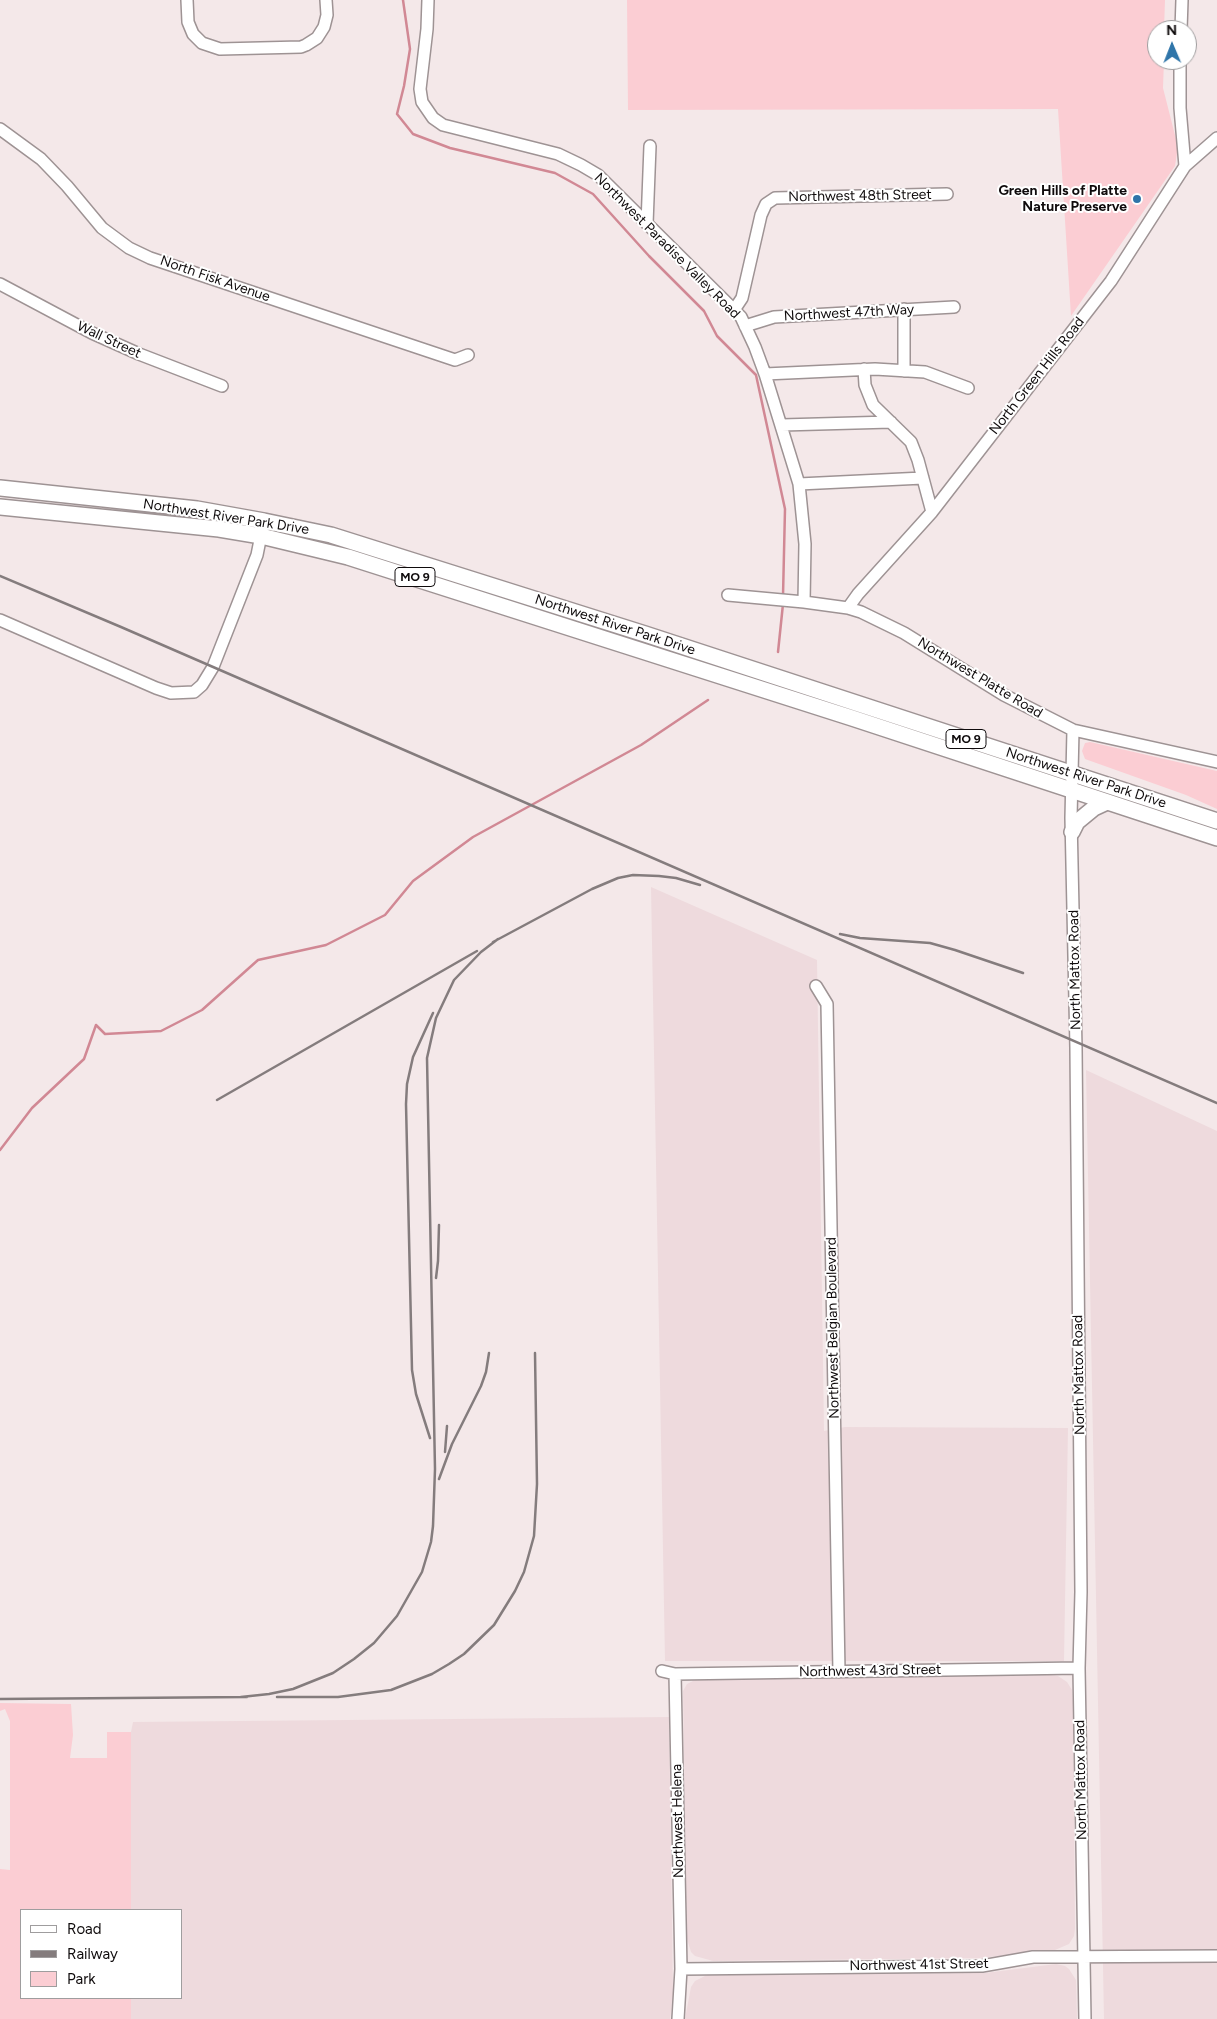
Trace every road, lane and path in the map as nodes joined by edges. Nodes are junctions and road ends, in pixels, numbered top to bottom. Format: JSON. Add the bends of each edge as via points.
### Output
{"nodes":[{"id":1,"x":187,"y":0,"type":"edge"},
{"id":2,"x":326,"y":0,"type":"edge"},
{"id":3,"x":428,"y":0,"type":"edge"},
{"id":4,"x":1182,"y":0,"type":"edge"},
{"id":5,"x":1181,"y":20,"type":"edge"},
{"id":6,"x":1180,"y":70,"type":"edge"},
{"id":7,"x":0,"y":129,"type":"edge"},
{"id":8,"x":1217,"y":138,"type":"edge"},
{"id":9,"x":650,"y":146,"type":"dead end"},
{"id":10,"x":1185,"y":166,"type":"junction"},
{"id":11,"x":947,"y":194,"type":"dead end"},
{"id":12,"x":647,"y":224,"type":"junction"},
{"id":13,"x":0,"y":284,"type":"edge"},
{"id":14,"x":954,"y":307,"type":"dead end"},
{"id":15,"x":904,"y":309,"type":"junction"},
{"id":16,"x":734,"y":310,"type":"junction"},
{"id":17,"x":745,"y":326,"type":"junction"},
{"id":18,"x":468,"y":355,"type":"dead end"},
{"id":19,"x":864,"y":369,"type":"junction"},
{"id":20,"x":904,"y":371,"type":"junction"},
{"id":21,"x":765,"y":374,"type":"junction"},
{"id":22,"x":222,"y":386,"type":"dead end"},
{"id":23,"x":968,"y":388,"type":"dead end"},
{"id":24,"x":891,"y":422,"type":"junction"},
{"id":25,"x":782,"y":425,"type":"junction"},
{"id":26,"x":923,"y":478,"type":"junction"},
{"id":27,"x":799,"y":484,"type":"junction"},
{"id":28,"x":0,"y":488,"type":"edge"},
{"id":29,"x":0,"y":506,"type":"edge"},
{"id":30,"x":932,"y":512,"type":"junction"},
{"id":31,"x":264,"y":520,"type":"junction"},
{"id":32,"x":261,"y":536,"type":"junction"},
{"id":33,"x":728,"y":595,"type":"dead end"},
{"id":34,"x":799,"y":601,"type":"junction"},
{"id":35,"x":848,"y":608,"type":"junction"},
{"id":36,"x":0,"y":620,"type":"edge"},
{"id":37,"x":645,"y":634,"type":"junction"},
{"id":38,"x":640,"y":652,"type":"junction"},
{"id":39,"x":1073,"y":730,"type":"junction"},
{"id":40,"x":1217,"y":762,"type":"edge"},
{"id":41,"x":1072,"y":773,"type":"junction"},
{"id":42,"x":1072,"y":790,"type":"junction"},
{"id":43,"x":1107,"y":802,"type":"junction"},
{"id":44,"x":1217,"y":821,"type":"edge"},
{"id":45,"x":1072,"y":832,"type":"junction"},
{"id":46,"x":1217,"y":838,"type":"edge"},
{"id":47,"x":816,"y":986,"type":"dead end"},
{"id":48,"x":1079,"y":1668,"type":"junction"},
{"id":49,"x":662,"y":1671,"type":"dead end"},
{"id":50,"x":840,"y":1672,"type":"junction"},
{"id":51,"x":675,"y":1674,"type":"junction"},
{"id":52,"x":1217,"y":1956,"type":"edge"},
{"id":53,"x":1084,"y":1958,"type":"junction"},
{"id":54,"x":681,"y":1968,"type":"junction"},
{"id":55,"x":678,"y":2019,"type":"edge"},
{"id":56,"x":1085,"y":2019,"type":"edge"}],
"edges":[{"from":1,"to":2,"type":"street","via":[[188,22],[197,38],[220,49],[301,47],[312,42],[326,21]]},
{"from":3,"to":12,"type":"street","name":"Northwest Paradise Valley Road","via":[[420,89],[425,108],[433,118],[443,125],[558,154],[581,165],[598,175]]},
{"from":4,"to":5,"type":"street"},
{"from":6,"to":10,"type":"street"},
{"from":7,"to":18,"type":"street","name":"North Fisk Avenue","via":[[41,160],[102,228],[129,248],[150,258],[455,360]]},
{"from":8,"to":10,"type":"street","name":"North Green Hills Road"},
{"from":9,"to":12,"type":"street"},
{"from":10,"to":30,"type":"street","name":"North Green Hills Road","via":[[1111,281]]},
{"from":11,"to":16,"type":"street","name":"Northwest 48th Street","via":[[775,198],[766,204],[761,215],[742,298]]},
{"from":12,"to":16,"type":"street","name":"Northwest Paradise Valley Road"},
{"from":13,"to":22,"type":"street","name":"Wall Street","via":[[131,351]]},
{"from":14,"to":15,"type":"street","name":"Northwest 47th Way"},
{"from":15,"to":17,"type":"street","name":"Northwest 47th Way","via":[[774,317]]},
{"from":15,"to":20,"type":"street"},
{"from":16,"to":17,"type":"street","name":"Northwest Paradise Valley Road"},
{"from":17,"to":21,"type":"street","name":"Northwest Paradise Valley Road"},
{"from":19,"to":20,"type":"street"},
{"from":19,"to":21,"type":"street"},
{"from":19,"to":24,"type":"street","via":[[865,385],[873,405]]},
{"from":20,"to":23,"type":"street","via":[[925,372]]},
{"from":21,"to":25,"type":"street","name":"Northwest Paradise Valley Road"},
{"from":24,"to":25,"type":"street"},
{"from":24,"to":26,"type":"street","via":[[911,442]]},
{"from":25,"to":27,"type":"street","name":"Northwest Paradise Valley Road"},
{"from":26,"to":27,"type":"street"},
{"from":26,"to":30,"type":"street"},
{"from":27,"to":34,"type":"street","name":"Northwest Paradise Valley Road","via":[[805,544]]},
{"from":28,"to":31,"type":"main road","name":"Northwest River Park Drive","number":"MO 9","via":[[144,502]]},
{"from":29,"to":32,"type":"main road","name":"Northwest River Park Drive","number":"MO 9"},
{"from":30,"to":35,"type":"street","name":"North Green Hills Road"},
{"from":31,"to":32,"type":"street"},
{"from":31,"to":37,"type":"main road","name":"Northwest River Park Drive","number":"MO 9","via":[[375,548]]},
{"from":32,"to":36,"type":"street","via":[[257,555],[213,667],[194,692],[156,688]]},
{"from":32,"to":38,"type":"main road","name":"Northwest River Park Drive","number":"MO 9","via":[[399,572]]},
{"from":33,"to":34,"type":"street","name":"Northwest Platte Road"},
{"from":34,"to":35,"type":"street","name":"Northwest Platte Road"},
{"from":35,"to":39,"type":"street","name":"Northwest Platte Road","via":[[888,624],[1004,695]]},
{"from":37,"to":38,"type":"main road"},
{"from":37,"to":41,"type":"main road","name":"Northwest River Park Drive","number":"MO 9"},
{"from":38,"to":42,"type":"main road","name":"Northwest River Park Drive","number":"MO 9"},
{"from":39,"to":40,"type":"street","name":"Northwest Platte Road"},
{"from":39,"to":41,"type":"street","name":"North Mattox Road"},
{"from":41,"to":42,"type":"street","name":"North Mattox Road"},
{"from":41,"to":44,"type":"main road","name":"Northwest River Park Drive","number":"MO 9"},
{"from":42,"to":43,"type":"main road","name":"Northwest River Park Drive","number":"MO 9"},
{"from":42,"to":45,"type":"street","name":"North Mattox Road"},
{"from":43,"to":45,"type":"main road","via":[[1085,815]]},
{"from":43,"to":46,"type":"main road","name":"Northwest River Park Drive","number":"MO 9"},
{"from":45,"to":48,"type":"street","name":"North Mattox Road","via":[[1081,1584]]},
{"from":47,"to":50,"type":"street","name":"Northwest Belgian Boulevard","via":[[827,1004]]},
{"from":48,"to":50,"type":"street","name":"Northwest 43rd Street"},
{"from":48,"to":53,"type":"street","name":"North Mattox Road"},
{"from":49,"to":51,"type":"street","name":"Northwest 43rd Street"},
{"from":50,"to":51,"type":"street","name":"Northwest 43rd Street"},
{"from":51,"to":54,"type":"street","name":"Northwest Helena"},
{"from":52,"to":53,"type":"street","name":"Northwest 41st Street"},
{"from":53,"to":54,"type":"street","name":"Northwest 41st Street","via":[[1033,1958],[982,1966]]},
{"from":53,"to":56,"type":"street","name":"North Mattox Road"},
{"from":54,"to":55,"type":"street","name":"Northwest Helena"}]}
